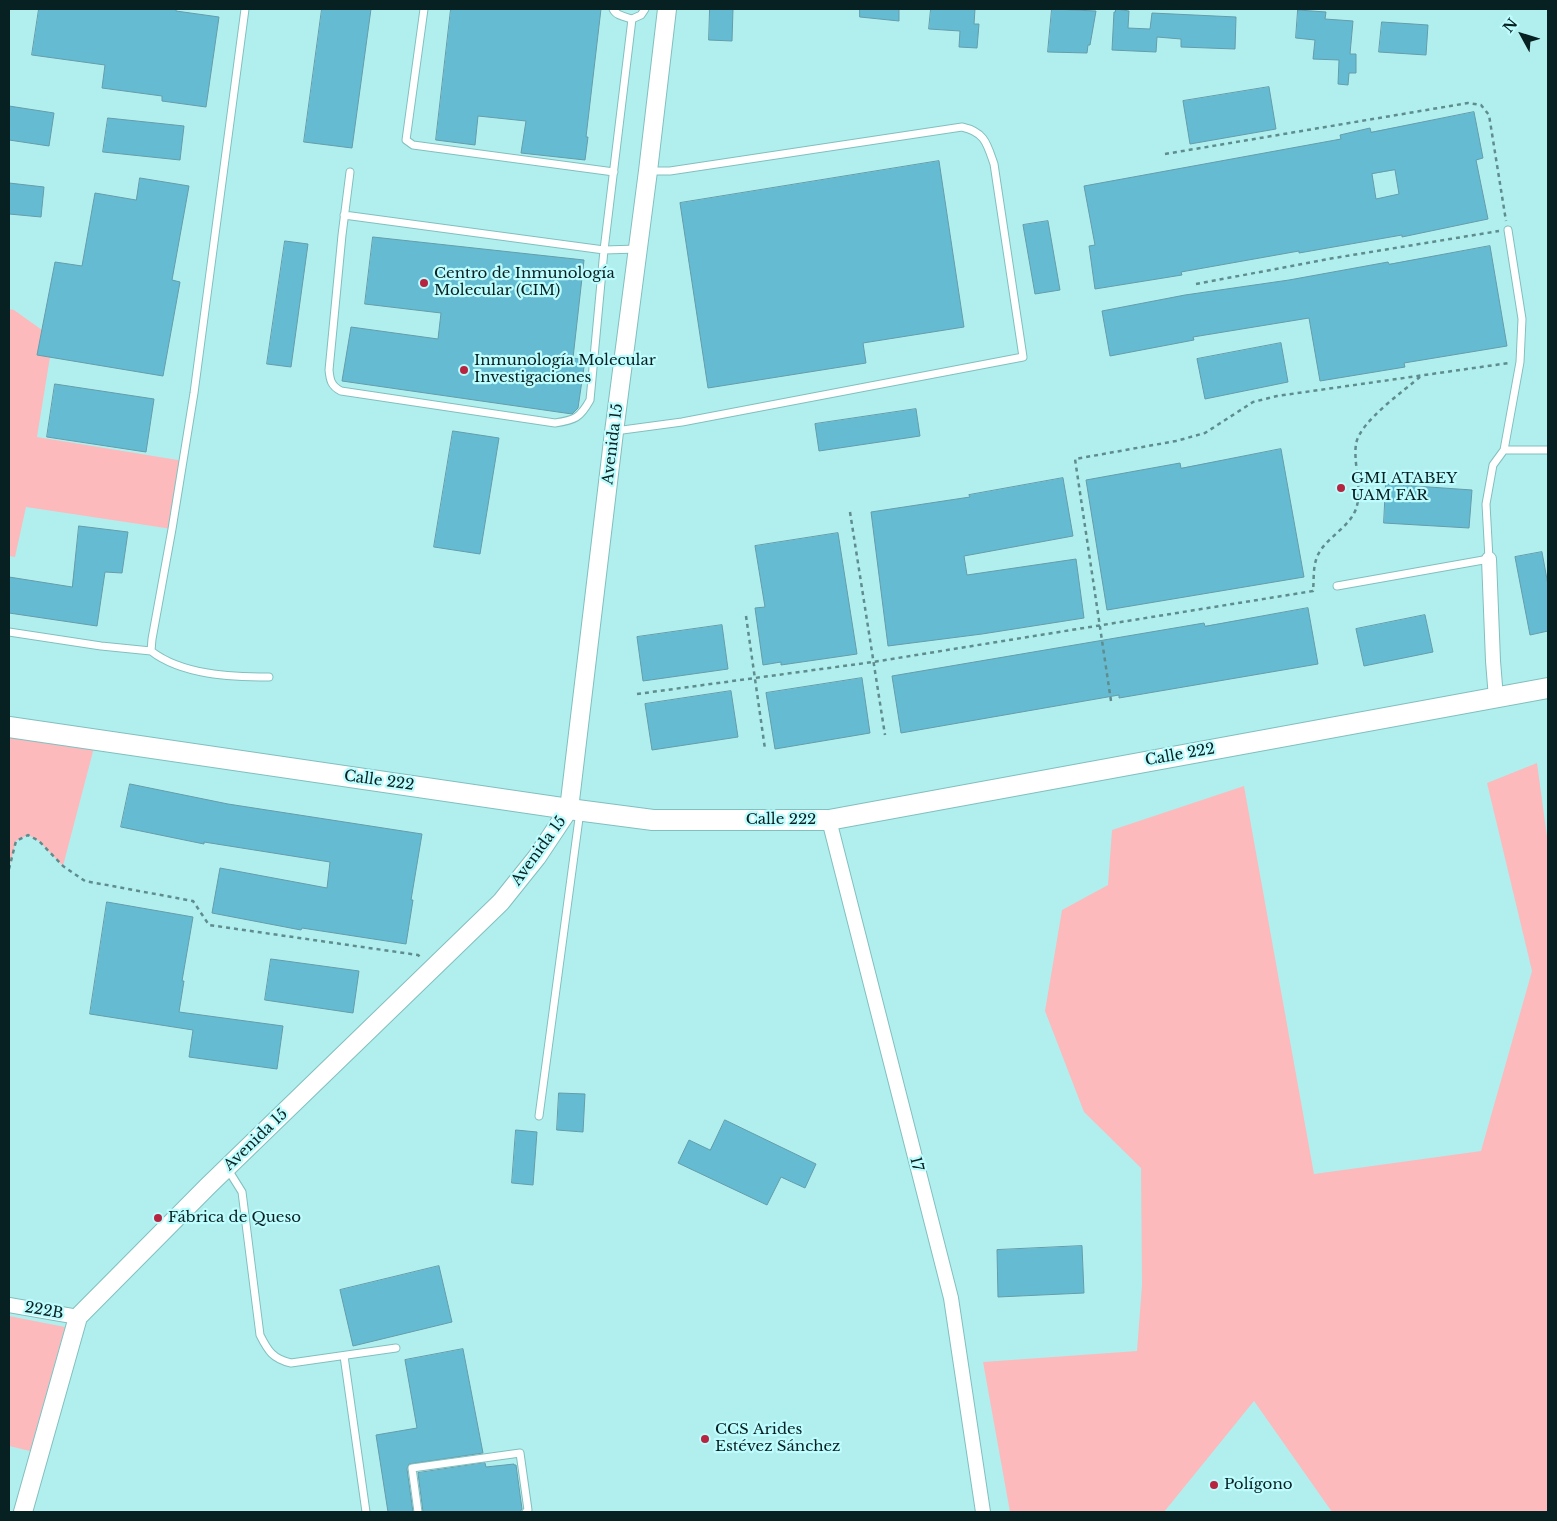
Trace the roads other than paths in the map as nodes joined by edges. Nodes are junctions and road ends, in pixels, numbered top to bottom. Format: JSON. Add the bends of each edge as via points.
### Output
{"nodes":[{"id":1,"x":246,"y":9,"type":"edge"},
{"id":2,"x":424,"y":9,"type":"edge"},
{"id":3,"x":613,"y":9,"type":"edge"},
{"id":4,"x":645,"y":9,"type":"edge"},
{"id":5,"x":668,"y":9,"type":"edge"},
{"id":6,"x":632,"y":19,"type":"junction"},
{"id":7,"x":648,"y":171,"type":"junction"},
{"id":8,"x":350,"y":172,"type":"dead end"},
{"id":9,"x":614,"y":172,"type":"junction"},
{"id":10,"x":344,"y":215,"type":"junction"},
{"id":11,"x":1508,"y":230,"type":"road end"},
{"id":12,"x":604,"y":250,"type":"junction"},
{"id":13,"x":638,"y":250,"type":"junction"},
{"id":14,"x":614,"y":432,"type":"junction"},
{"id":15,"x":1504,"y":450,"type":"junction"},
{"id":16,"x":1548,"y":450,"type":"edge"},
{"id":17,"x":1489,"y":559,"type":"junction"},
{"id":18,"x":1337,"y":586,"type":"dead end"},
{"id":19,"x":9,"y":632,"type":"edge"},
{"id":20,"x":151,"y":651,"type":"junction"},
{"id":21,"x":269,"y":677,"type":"dead end"},
{"id":22,"x":1548,"y":688,"type":"edge"},
{"id":23,"x":1496,"y":698,"type":"junction"},
{"id":24,"x":9,"y":727,"type":"edge"},
{"id":25,"x":575,"y":810,"type":"junction"},
{"id":26,"x":829,"y":820,"type":"junction"},
{"id":27,"x":539,"y":1116,"type":"dead end"},
{"id":28,"x":226,"y":1168,"type":"junction"},
{"id":29,"x":9,"y":1304,"type":"edge"},
{"id":30,"x":78,"y":1317,"type":"junction"},
{"id":31,"x":396,"y":1348,"type":"dead end"},
{"id":32,"x":344,"y":1356,"type":"junction"},
{"id":33,"x":23,"y":1512,"type":"edge"},
{"id":34,"x":366,"y":1512,"type":"edge"},
{"id":35,"x":418,"y":1512,"type":"edge"},
{"id":36,"x":526,"y":1512,"type":"edge"},
{"id":37,"x":984,"y":1512,"type":"edge"}],
"edges":[{"from":1,"to":20,"type":"lane","via":[[194,393]]},
{"from":2,"to":9,"type":"lane","via":[[406,140],[413,145]]},
{"from":3,"to":6,"type":"lane","via":[[620,16]]},
{"from":4,"to":6,"type":"lane"},
{"from":5,"to":7,"type":"street","name":"Avenida 15"},
{"from":6,"to":9,"type":"lane"},
{"from":7,"to":13,"type":"street","name":"Avenida 15"},
{"from":7,"to":14,"type":"lane","via":[[670,171],[962,127],[972,130],[985,139],[994,164],[1023,357]]},
{"from":8,"to":10,"type":"lane"},
{"from":9,"to":12,"type":"lane"},
{"from":10,"to":12,"type":"lane"},
{"from":10,"to":12,"type":"lane","via":[[329,370],[334,388],[341,392],[555,423],[572,421],[582,414],[590,400]]},
{"from":11,"to":15,"type":"lane","via":[[1522,319],[1520,362]]},
{"from":12,"to":13,"type":"lane"},
{"from":13,"to":14,"type":"street","name":"Avenida 15"},
{"from":14,"to":25,"type":"street","name":"Avenida 15"},
{"from":15,"to":16,"type":"lane"},
{"from":15,"to":17,"type":"lane","via":[[1494,465],[1486,504]]},
{"from":17,"to":18,"type":"lane"},
{"from":17,"to":23,"type":"street"},
{"from":19,"to":20,"type":"lane"},
{"from":20,"to":21,"type":"lane","via":[[161,659],[184,667],[232,677]]},
{"from":22,"to":23,"type":"main road","name":"Calle 222"},
{"from":23,"to":26,"type":"main road","name":"Calle 222"},
{"from":24,"to":25,"type":"main road","name":"Calle 222"},
{"from":25,"to":26,"type":"main road","name":"Calle 222","via":[[654,820]]},
{"from":25,"to":27,"type":"lane"},
{"from":25,"to":28,"type":"street","name":"Avenida 15","via":[[501,902]]},
{"from":26,"to":37,"type":"street","name":"17","via":[[951,1298]]},
{"from":28,"to":30,"type":"street","name":"Avenida 15"},
{"from":28,"to":32,"type":"lane","via":[[242,1192],[260,1335],[268,1351],[281,1361],[291,1363]]},
{"from":29,"to":30,"type":"street","name":"222B"},
{"from":30,"to":33,"type":"street","name":"Avenida 15"},
{"from":31,"to":32,"type":"lane"},
{"from":32,"to":34,"type":"lane"},
{"from":35,"to":36,"type":"lane","via":[[412,1468],[520,1452]]}]}
